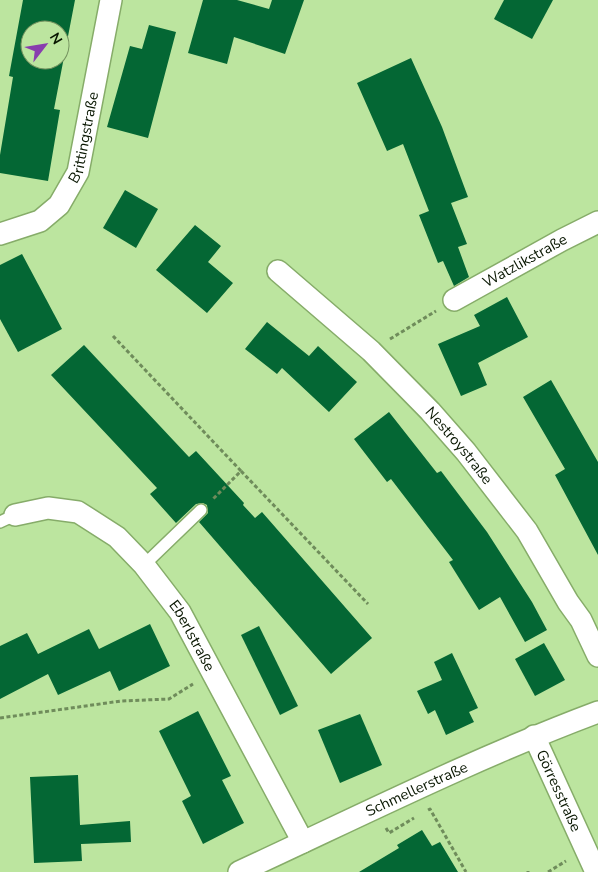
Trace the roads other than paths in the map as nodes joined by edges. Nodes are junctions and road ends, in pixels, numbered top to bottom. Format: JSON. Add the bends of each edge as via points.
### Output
{"nodes":[{"id":1,"x":111,"y":0,"type":"edge"},
{"id":2,"x":598,"y":222,"type":"edge"},
{"id":3,"x":0,"y":234,"type":"edge"},
{"id":4,"x":278,"y":271,"type":"dead end"},
{"id":5,"x":454,"y":300,"type":"road end"},
{"id":6,"x":201,"y":510,"type":"road end"},
{"id":7,"x":8,"y":518,"type":"edge"},
{"id":8,"x":144,"y":565,"type":"junction"},
{"id":9,"x":598,"y":656,"type":"edge"},
{"id":10,"x":598,"y":712,"type":"edge"},
{"id":11,"x":534,"y":736,"type":"junction"},
{"id":12,"x":303,"y":842,"type":"junction"},
{"id":13,"x":239,"y":872,"type":"edge"},
{"id":14,"x":596,"y":872,"type":"edge"}],
"edges":[{"from":1,"to":3,"type":"street","name":"Brittingstraße","via":[[78,172],[60,205],[40,221]]},
{"from":2,"to":5,"type":"street","name":"Watzlikstraße"},
{"from":4,"to":9,"type":"street","name":"Nestroystraße","via":[[371,351],[466,452],[526,532],[581,620]]},
{"from":6,"to":8,"type":"lane"},
{"from":7,"to":8,"type":"street","name":"Eberlstraße","via":[[48,508],[78,512],[117,537]]},
{"from":8,"to":12,"type":"street","name":"Eberlstraße","via":[[180,612]]},
{"from":10,"to":11,"type":"street","name":"Schmellerstraße"},
{"from":11,"to":12,"type":"street","name":"Schmellerstraße"},
{"from":11,"to":14,"type":"street","name":"Görresstraße"},
{"from":12,"to":13,"type":"street","name":"Schmellerstraße"}]}
